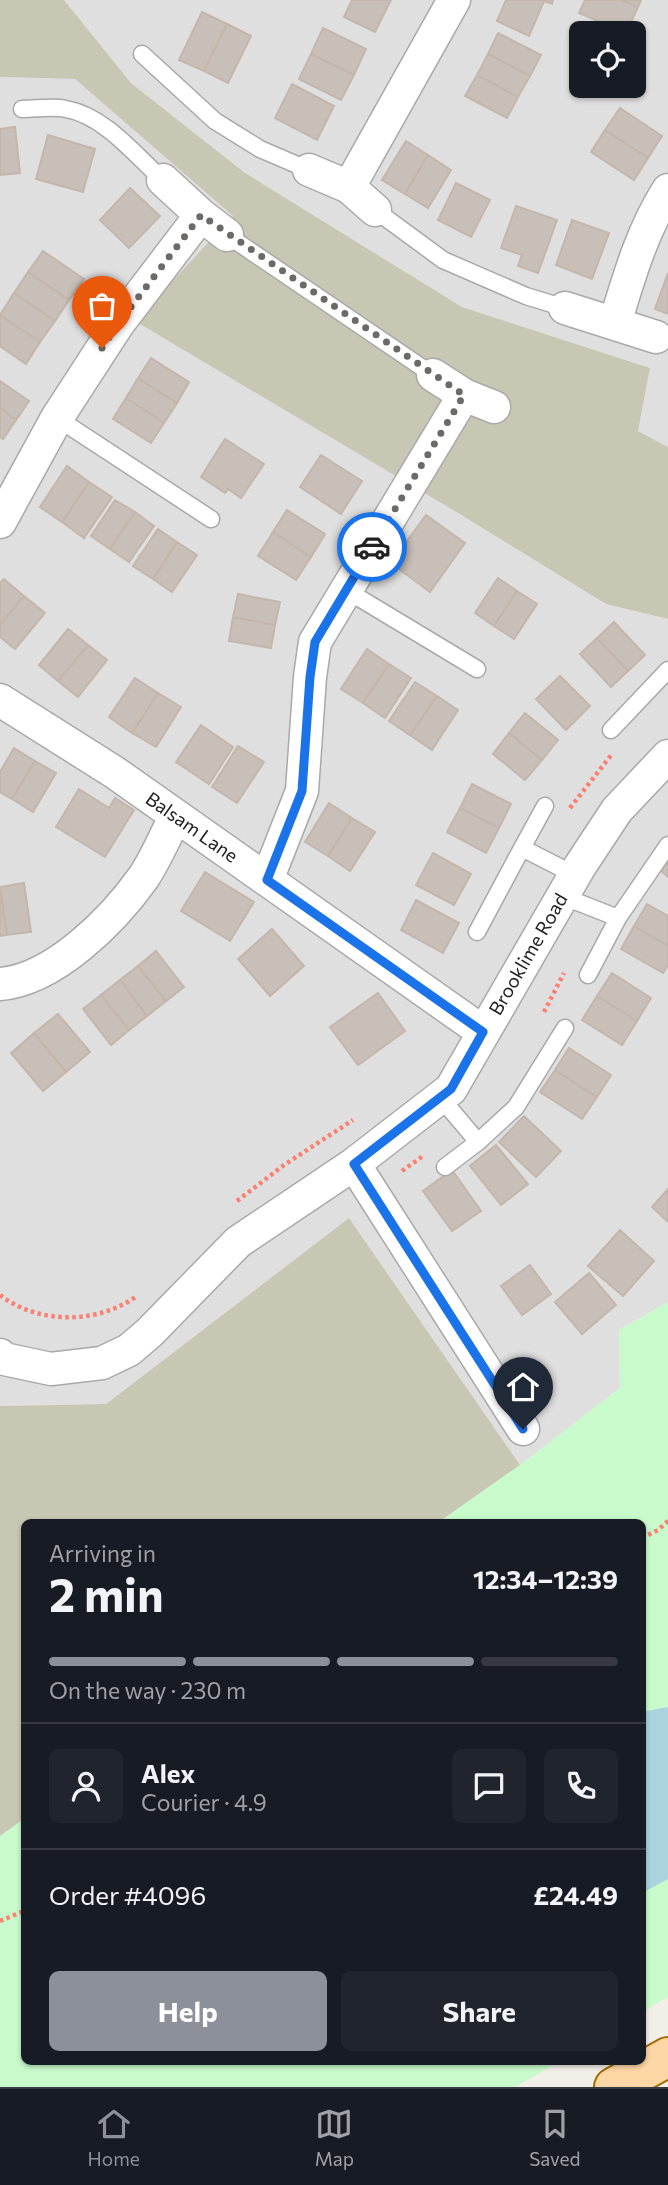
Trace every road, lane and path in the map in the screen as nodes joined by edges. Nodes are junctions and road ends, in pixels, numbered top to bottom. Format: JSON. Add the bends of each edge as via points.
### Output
{"nodes":[{"id":1,"x":454,"y":0,"type":"edge"},
{"id":2,"x":142,"y":54,"type":"dead end"},
{"id":3,"x":22,"y":109,"type":"dead end"},
{"id":4,"x":309,"y":170,"type":"joint"},
{"id":5,"x":163,"y":180,"type":"joint"},
{"id":6,"x":349,"y":187,"type":"junction"},
{"id":7,"x":668,"y":190,"type":"edge"},
{"id":8,"x":375,"y":210,"type":"joint"},
{"id":9,"x":201,"y":215,"type":"junction"},
{"id":10,"x":228,"y":235,"type":"joint"},
{"id":11,"x":565,"y":308,"type":"joint"},
{"id":12,"x":615,"y":323,"type":"junction"},
{"id":13,"x":662,"y":339,"type":"edge"},
{"id":14,"x":433,"y":374,"type":"joint"},
{"id":15,"x":464,"y":395,"type":"junction"},
{"id":16,"x":494,"y":407,"type":"dead end"},
{"id":17,"x":57,"y":418,"type":"junction"},
{"id":18,"x":211,"y":519,"type":"dead end"},
{"id":19,"x":0,"y":522,"type":"edge"},
{"id":20,"x":346,"y":590,"type":"junction"},
{"id":21,"x":477,"y":669,"type":"dead end"},
{"id":22,"x":668,"y":670,"type":"edge"},
{"id":23,"x":0,"y":700,"type":"edge"},
{"id":24,"x":611,"y":730,"type":"dead end"},
{"id":25,"x":612,"y":753,"type":"dead end"},
{"id":26,"x":668,"y":756,"type":"edge"},
{"id":27,"x":545,"y":806,"type":"dead end"},
{"id":28,"x":569,"y":810,"type":"dead end"},
{"id":29,"x":176,"y":816,"type":"junction"},
{"id":30,"x":668,"y":845,"type":"edge"},
{"id":31,"x":522,"y":848,"type":"junction"},
{"id":32,"x":267,"y":880,"type":"junction"},
{"id":33,"x":568,"y":886,"type":"junction"},
{"id":34,"x":618,"y":918,"type":"junction"},
{"id":35,"x":477,"y":932,"type":"dead end"},
{"id":36,"x":588,"y":975,"type":"dead end"},
{"id":37,"x":0,"y":984,"type":"edge"},
{"id":38,"x":565,"y":1028,"type":"dead end"},
{"id":39,"x":483,"y":1032,"type":"junction"},
{"id":40,"x":440,"y":1097,"type":"junction"},
{"id":41,"x":360,"y":1115,"type":"dead end"},
{"id":42,"x":478,"y":1142,"type":"junction"},
{"id":43,"x":354,"y":1164,"type":"junction"},
{"id":44,"x":445,"y":1167,"type":"dead end"},
{"id":45,"x":228,"y":1209,"type":"dead end"},
{"id":46,"x":142,"y":1293,"type":"dead end"},
{"id":47,"x":0,"y":1295,"type":"edge"},
{"id":48,"x":0,"y":1355,"type":"edge"},
{"id":49,"x":523,"y":1429,"type":"dead end"},
{"id":50,"x":668,"y":1521,"type":"edge"},
{"id":51,"x":646,"y":1536,"type":"edge"},
{"id":52,"x":21,"y":1913,"type":"edge"},
{"id":53,"x":0,"y":1921,"type":"edge"},
{"id":54,"x":668,"y":2057,"type":"edge"},
{"id":55,"x":614,"y":2087,"type":"edge"}],
"edges":[{"from":1,"to":6,"type":"street"},
{"from":2,"to":4,"type":"lane","via":[[215,121],[260,149]]},
{"from":3,"to":5,"type":"lane","via":[[63,108],[91,118]]},
{"from":4,"to":6,"type":"street"},
{"from":5,"to":9,"type":"street"},
{"from":6,"to":8,"type":"street"},
{"from":7,"to":12,"type":"street","via":[[632,265]]},
{"from":8,"to":11,"type":"lane","via":[[443,260]]},
{"from":9,"to":10,"type":"street"},
{"from":9,"to":17,"type":"street","via":[[118,324]]},
{"from":10,"to":14,"type":"lane"},
{"from":11,"to":12,"type":"street"},
{"from":12,"to":13,"type":"street"},
{"from":14,"to":15,"type":"street"},
{"from":15,"to":16,"type":"street"},
{"from":15,"to":20,"type":"street"},
{"from":17,"to":18,"type":"lane"},
{"from":17,"to":19,"type":"street"},
{"from":20,"to":21,"type":"lane"},
{"from":20,"to":32,"type":"street","via":[[315,642],[302,791]]},
{"from":22,"to":24,"type":"lane"},
{"from":23,"to":29,"type":"street","name":"Balsam Lane"},
{"from":25,"to":28,"type":"path"},
{"from":26,"to":33,"type":"street","name":"Brooklime Road","via":[[617,810]]},
{"from":27,"to":31,"type":"lane"},
{"from":29,"to":32,"type":"street","name":"Balsam Lane"},
{"from":29,"to":37,"type":"street","via":[[144,877],[108,920],[61,960],[24,980]]},
{"from":30,"to":34,"type":"lane"},
{"from":31,"to":33,"type":"lane"},
{"from":31,"to":35,"type":"lane"},
{"from":32,"to":39,"type":"street","name":"Balsam Lane"},
{"from":33,"to":34,"type":"lane"},
{"from":33,"to":39,"type":"street","name":"Brooklime Road"},
{"from":34,"to":36,"type":"lane"},
{"from":38,"to":42,"type":"lane","via":[[516,1107]]},
{"from":39,"to":40,"type":"street","name":"Brooklime Road","via":[[451,1089]]},
{"from":40,"to":42,"type":"lane"},
{"from":40,"to":43,"type":"street","name":"Brooklime Road"},
{"from":41,"to":45,"type":"path"},
{"from":42,"to":44,"type":"lane"},
{"from":43,"to":48,"type":"street","name":"Brooklime Road","via":[[238,1242],[129,1350],[102,1363],[51,1369]]},
{"from":43,"to":49,"type":"street"},
{"from":46,"to":47,"type":"path","via":[[109,1311],[66,1317],[44,1316]]},
{"from":50,"to":51,"type":"path"},
{"from":52,"to":53,"type":"path"},
{"from":54,"to":55,"type":"main road"}]}
